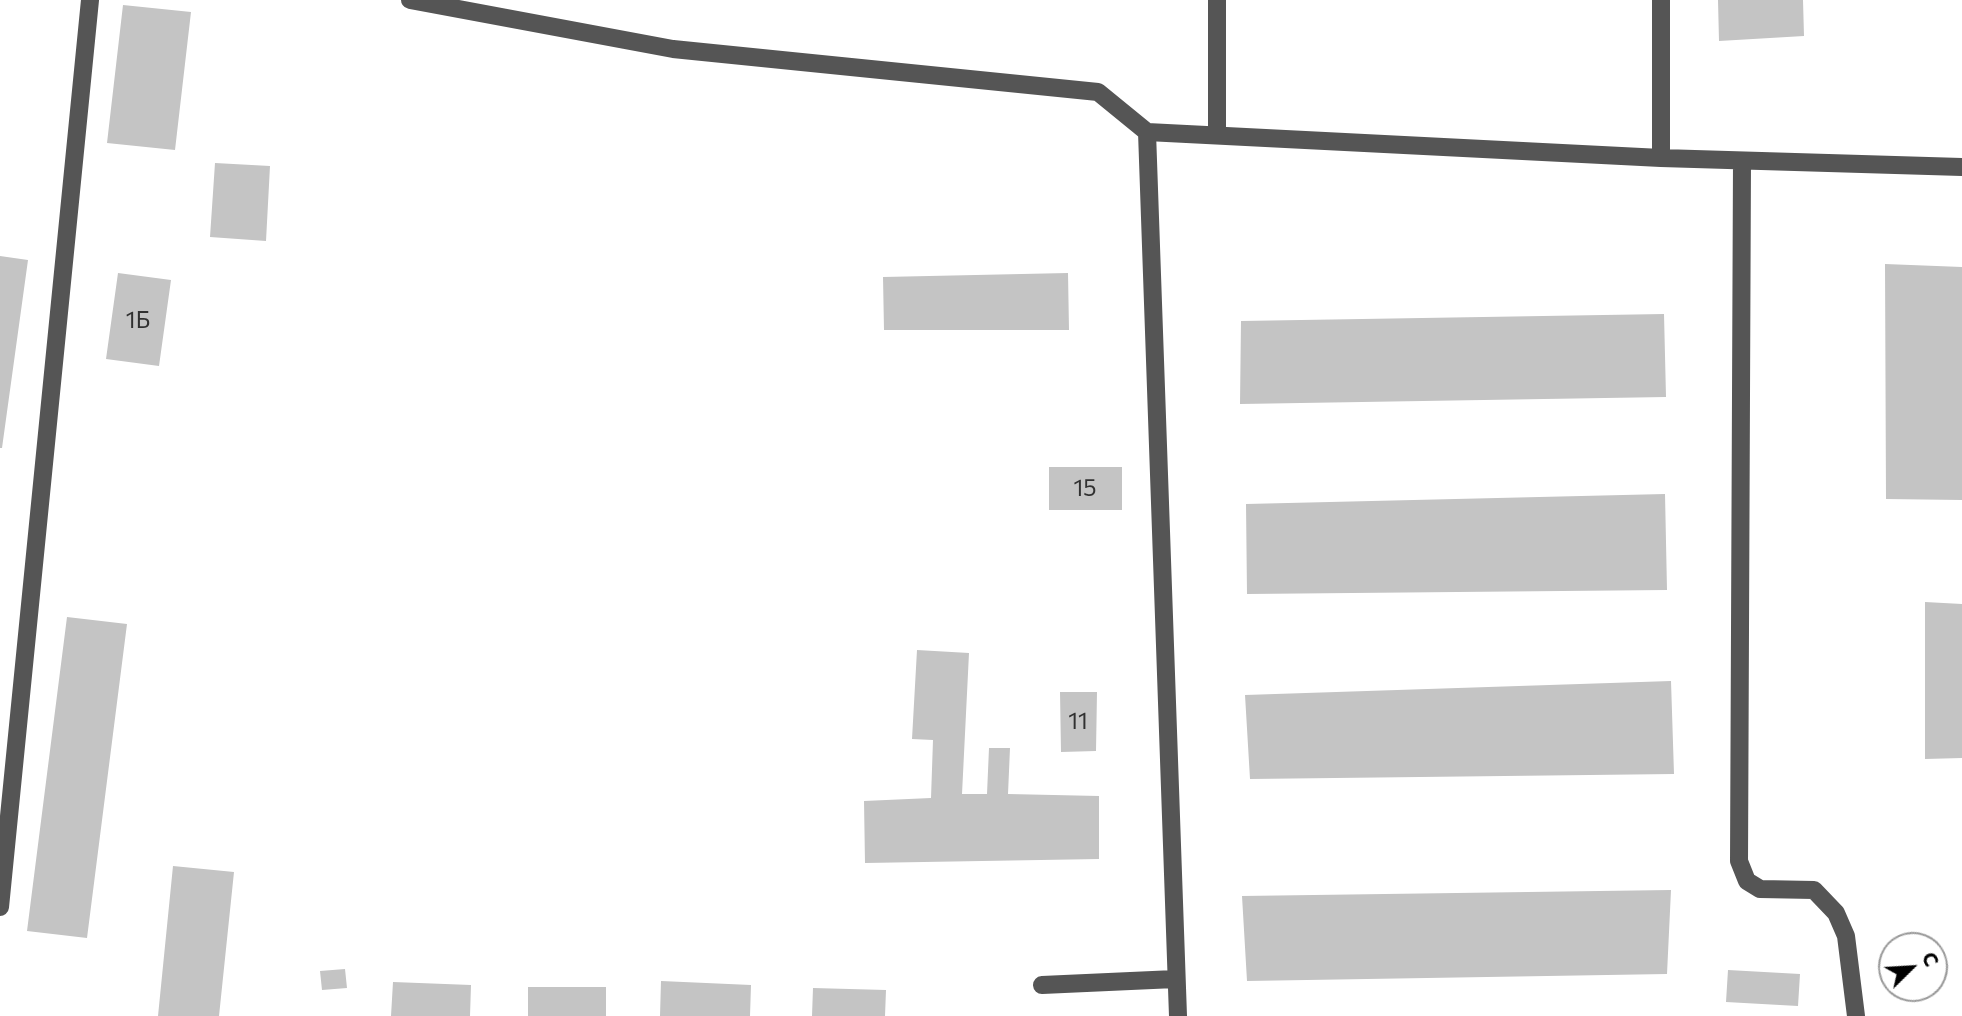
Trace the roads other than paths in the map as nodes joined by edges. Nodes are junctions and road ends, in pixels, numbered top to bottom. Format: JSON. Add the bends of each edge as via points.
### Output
{"nodes":[{"id":1,"x":90,"y":0,"type":"edge"},
{"id":2,"x":410,"y":0,"type":"edge"},
{"id":3,"x":1217,"y":0,"type":"edge"},
{"id":4,"x":1661,"y":0,"type":"edge"},
{"id":5,"x":1147,"y":132,"type":"junction"},
{"id":6,"x":1217,"y":134,"type":"junction"},
{"id":7,"x":1661,"y":158,"type":"junction"},
{"id":8,"x":1742,"y":161,"type":"junction"},
{"id":9,"x":1962,"y":167,"type":"edge"},
{"id":10,"x":0,"y":907,"type":"edge"},
{"id":11,"x":1175,"y":979,"type":"junction"},
{"id":12,"x":1042,"y":985,"type":"dead end"},
{"id":13,"x":1178,"y":1016,"type":"edge"},
{"id":14,"x":1856,"y":1016,"type":"edge"}],
"edges":[{"from":1,"to":10,"type":"lane"},
{"from":2,"to":5,"type":"lane","via":[[673,49],[1098,92]]},
{"from":3,"to":6,"type":"lane"},
{"from":4,"to":7,"type":"lane"},
{"from":5,"to":6,"type":"lane"},
{"from":5,"to":11,"type":"lane"},
{"from":6,"to":7,"type":"lane"},
{"from":7,"to":8,"type":"lane"},
{"from":8,"to":9,"type":"lane"},
{"from":8,"to":14,"type":"lane","via":[[1739,861],[1747,881],[1760,889],[1814,890],[1836,913],[1846,936]]},
{"from":11,"to":12,"type":"lane"},
{"from":11,"to":13,"type":"lane"}]}
